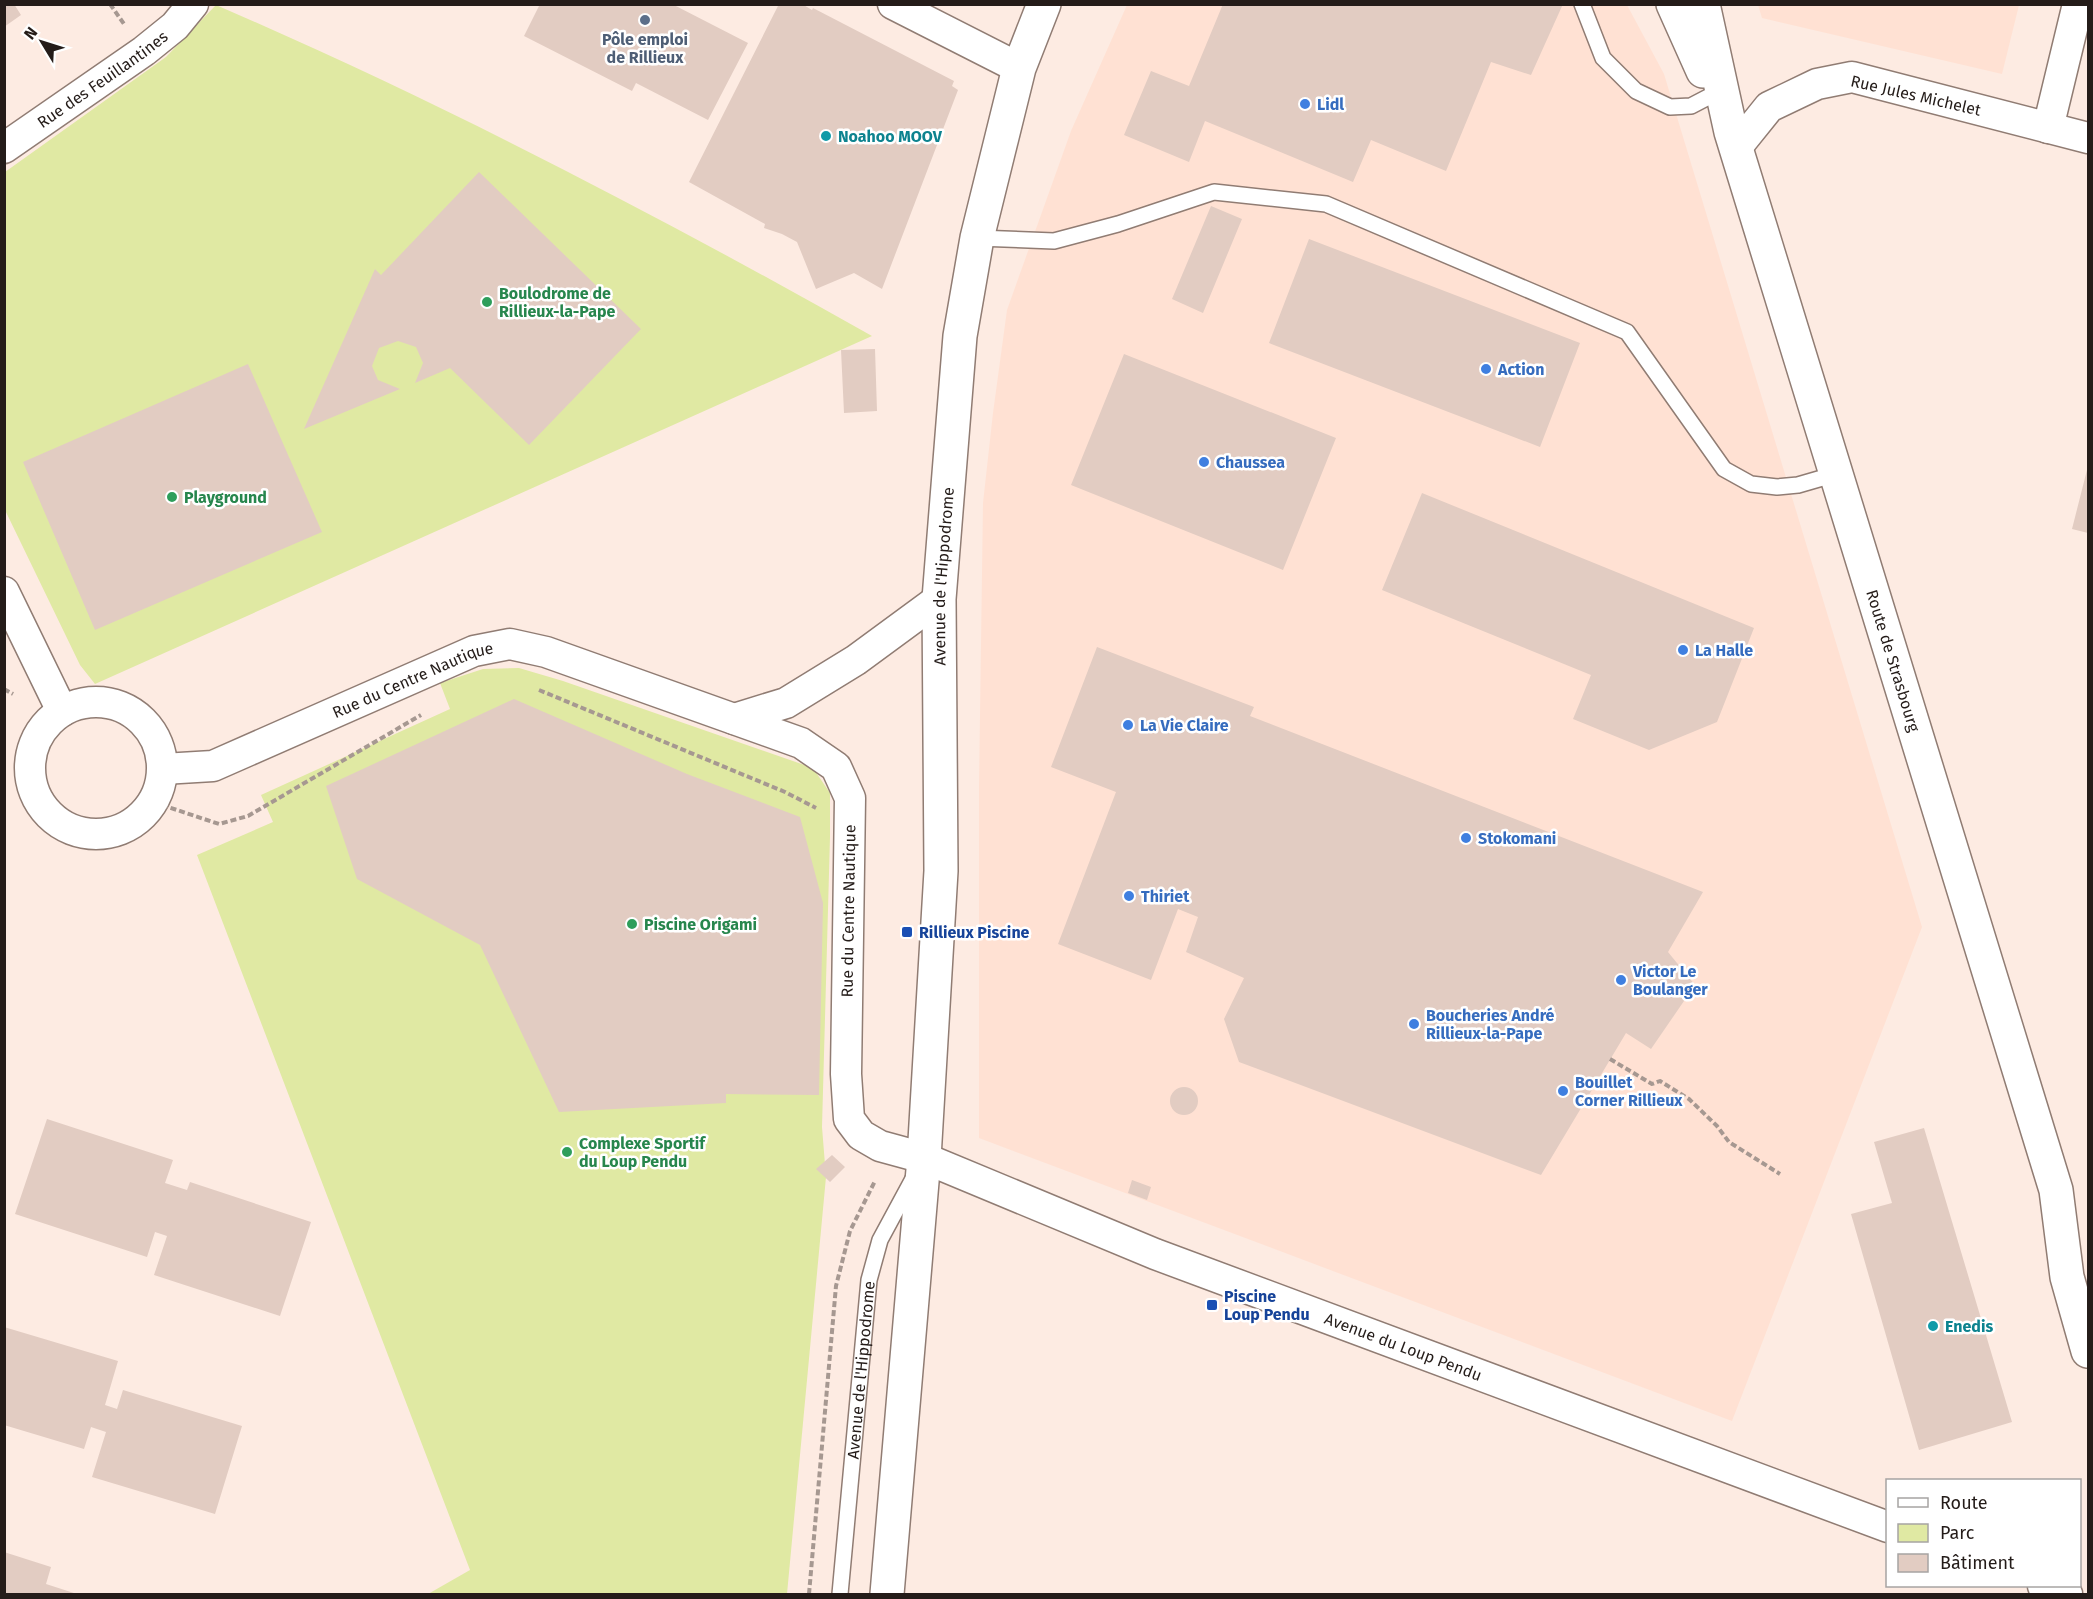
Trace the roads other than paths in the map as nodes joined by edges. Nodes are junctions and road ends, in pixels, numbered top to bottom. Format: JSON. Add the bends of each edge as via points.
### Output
{"nodes":[{"id":1,"x":193,"y":4,"type":"edge"},
{"id":2,"x":894,"y":4,"type":"edge"},
{"id":3,"x":1044,"y":4,"type":"edge"},
{"id":4,"x":1582,"y":4,"type":"edge"},
{"id":5,"x":1672,"y":4,"type":"edge"},
{"id":6,"x":1703,"y":4,"type":"edge"},
{"id":7,"x":2078,"y":4,"type":"edge"},
{"id":8,"x":1019,"y":68,"type":"junction"},
{"id":9,"x":1714,"y":94,"type":"junction"},
{"id":10,"x":2048,"y":128,"type":"junction"},
{"id":11,"x":2088,"y":138,"type":"edge"},
{"id":12,"x":1734,"y":140,"type":"junction"},
{"id":13,"x":4,"y":148,"type":"edge"},
{"id":14,"x":977,"y":238,"type":"junction"},
{"id":15,"x":1836,"y":474,"type":"junction"},
{"id":16,"x":4,"y":592,"type":"edge"},
{"id":17,"x":939,"y":599,"type":"junction"},
{"id":18,"x":62,"y":711,"type":"junction"},
{"id":19,"x":734,"y":720,"type":"junction"},
{"id":20,"x":18,"y":752,"type":"edge"},
{"id":21,"x":162,"y":770,"type":"junction"},
{"id":22,"x":924,"y":1158,"type":"junction"},
{"id":23,"x":2055,"y":1190,"type":"junction"},
{"id":24,"x":2088,"y":1249,"type":"edge"},
{"id":25,"x":2088,"y":1351,"type":"edge"},
{"id":26,"x":1886,"y":1527,"type":"edge"},
{"id":27,"x":2046,"y":1587,"type":"edge"},
{"id":28,"x":840,"y":1594,"type":"edge"},
{"id":29,"x":887,"y":1594,"type":"edge"},
{"id":30,"x":2067,"y":1594,"type":"edge"}],
"edges":[{"from":1,"to":13,"type":"street","name":"Rue des Feuillantines","via":[[175,26],[144,51]]},
{"from":2,"to":8,"type":"street"},
{"from":3,"to":8,"type":"main road","name":"Avenue de l'Hippodrome"},
{"from":4,"to":9,"type":"lane","via":[[1603,58],[1636,91],[1670,106],[1691,106]]},
{"from":5,"to":9,"type":"main road","name":"Route de Strasbourg"},
{"from":6,"to":12,"type":"main road","name":"Route de Strasbourg"},
{"from":7,"to":10,"type":"street"},
{"from":8,"to":14,"type":"main road","name":"Avenue de l'Hippodrome"},
{"from":9,"to":12,"type":"main road","name":"Route de Strasbourg"},
{"from":10,"to":11,"type":"street","name":"Rue Jules Michelet"},
{"from":10,"to":12,"type":"street","name":"Rue Jules Michelet","via":[[1852,77],[1817,84],[1769,107]]},
{"from":12,"to":15,"type":"main road","name":"Route de Strasbourg"},
{"from":14,"to":15,"type":"lane","via":[[1054,241],[1214,192],[1326,204],[1627,332],[1724,469],[1751,484],[1798,485]]},
{"from":14,"to":17,"type":"main road","name":"Avenue de l'Hippodrome","via":[[960,336]]},
{"from":15,"to":23,"type":"main road","name":"Route de Strasbourg"},
{"from":16,"to":18,"type":"street"},
{"from":17,"to":19,"type":"street","via":[[856,660],[786,703]]},
{"from":17,"to":22,"type":"main road","name":"Avenue de l'Hippodrome","via":[[941,871]]},
{"from":18,"to":20,"type":"street"},
{"from":18,"to":21,"type":"street","via":[[88,702],[110,703],[135,714],[153,735]]},
{"from":19,"to":21,"type":"street","name":"Rue du Centre Nautique","via":[[546,652],[510,644],[474,651],[213,766]]},
{"from":19,"to":22,"type":"street","name":"Rue du Centre Nautique","via":[[801,743],[836,767],[850,798],[846,1074],[849,1119],[861,1135],[890,1149]]},
{"from":20,"to":21,"type":"street","via":[[39,803],[54,820],[75,831],[95,835],[111,833],[139,819],[160,788]]},
{"from":22,"to":26,"type":"street","name":"Avenue du Loup Pendu","via":[[1155,1254]]},
{"from":22,"to":28,"type":"lane","name":"Avenue de l'Hippodrome","via":[[880,1240],[869,1280]]},
{"from":22,"to":29,"type":"main road","name":"Avenue de l'Hippodrome"},
{"from":23,"to":24,"type":"main road","name":"Route de Strasbourg"},
{"from":23,"to":25,"type":"main road","name":"Route de Strasbourg","via":[[2067,1277]]},
{"from":27,"to":30,"type":"street"}]}
